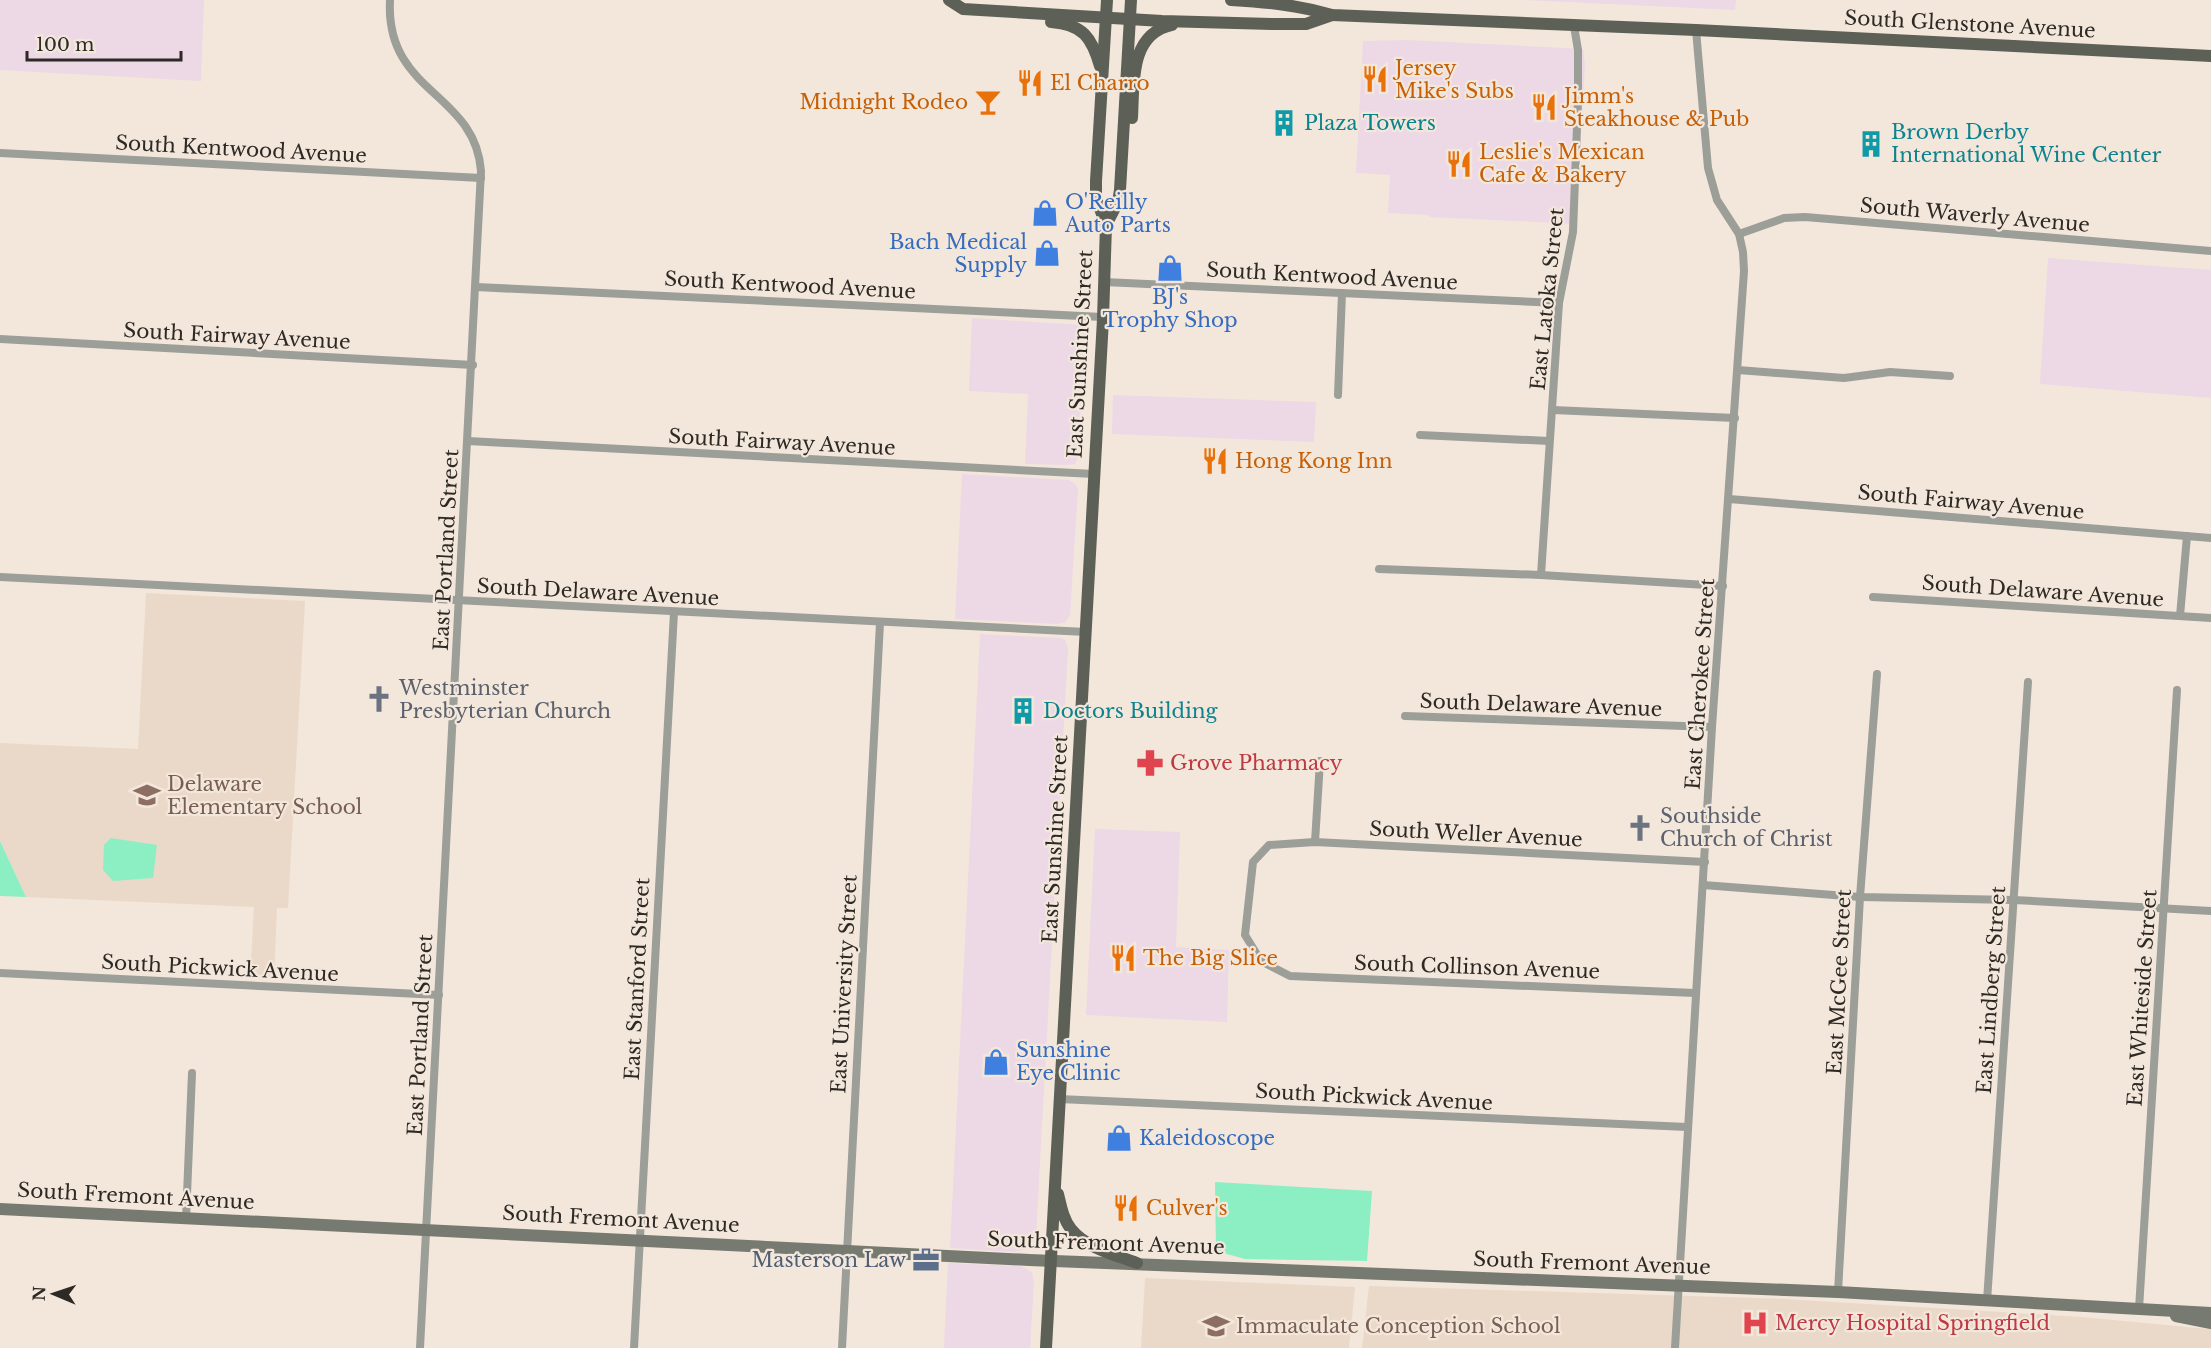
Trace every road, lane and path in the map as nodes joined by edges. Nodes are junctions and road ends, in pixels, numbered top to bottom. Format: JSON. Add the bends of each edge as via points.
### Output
{"nodes":[{"id":1,"x":390,"y":0,"type":"edge"},
{"id":2,"x":949,"y":0,"type":"edge"},
{"id":3,"x":1107,"y":0,"type":"edge"},
{"id":4,"x":1131,"y":0,"type":"edge"},
{"id":5,"x":1231,"y":0,"type":"edge"},
{"id":6,"x":1274,"y":1,"type":"edge"},
{"id":7,"x":977,"y":10,"type":"junction"},
{"id":8,"x":1332,"y":15,"type":"junction"},
{"id":9,"x":1106,"y":18,"type":"junction"},
{"id":10,"x":1129,"y":19,"type":"junction"},
{"id":11,"x":1188,"y":22,"type":"junction"},
{"id":12,"x":1574,"y":26,"type":"junction"},
{"id":13,"x":1696,"y":30,"type":"junction"},
{"id":14,"x":2211,"y":56,"type":"edge"},
{"id":15,"x":1102,"y":74,"type":"junction"},
{"id":16,"x":0,"y":153,"type":"edge"},
{"id":17,"x":481,"y":178,"type":"junction"},
{"id":18,"x":1120,"y":190,"type":"junction"},
{"id":19,"x":1106,"y":225,"type":"junction"},
{"id":20,"x":1739,"y":234,"type":"junction"},
{"id":21,"x":2211,"y":251,"type":"edge"},
{"id":22,"x":1104,"y":282,"type":"junction"},
{"id":23,"x":476,"y":287,"type":"junction"},
{"id":24,"x":1342,"y":293,"type":"junction"},
{"id":25,"x":1559,"y":303,"type":"junction"},
{"id":26,"x":1102,"y":317,"type":"junction"},
{"id":27,"x":0,"y":339,"type":"edge"},
{"id":28,"x":472,"y":365,"type":"junction"},
{"id":29,"x":1738,"y":370,"type":"junction"},
{"id":30,"x":1950,"y":376,"type":"dead end"},
{"id":31,"x":1338,"y":396,"type":"dead end"},
{"id":32,"x":1552,"y":410,"type":"junction"},
{"id":33,"x":1735,"y":418,"type":"junction"},
{"id":34,"x":1420,"y":435,"type":"dead end"},
{"id":35,"x":468,"y":441,"type":"junction"},
{"id":36,"x":1549,"y":441,"type":"junction"},
{"id":37,"x":1094,"y":474,"type":"junction"},
{"id":38,"x":1729,"y":499,"type":"junction"},
{"id":39,"x":2187,"y":536,"type":"junction"},
{"id":40,"x":2211,"y":538,"type":"edge"},
{"id":41,"x":1379,"y":569,"type":"dead end"},
{"id":42,"x":1541,"y":575,"type":"junction"},
{"id":43,"x":0,"y":577,"type":"edge"},
{"id":44,"x":1723,"y":586,"type":"junction"},
{"id":45,"x":1873,"y":597,"type":"dead end"},
{"id":46,"x":460,"y":601,"type":"junction"},
{"id":47,"x":674,"y":612,"type":"junction"},
{"id":48,"x":2180,"y":616,"type":"junction"},
{"id":49,"x":2211,"y":618,"type":"edge"},
{"id":50,"x":880,"y":623,"type":"junction"},
{"id":51,"x":1086,"y":632,"type":"junction"},
{"id":52,"x":1877,"y":674,"type":"dead end"},
{"id":53,"x":2028,"y":682,"type":"dead end"},
{"id":54,"x":2177,"y":690,"type":"dead end"},
{"id":55,"x":1405,"y":716,"type":"dead end"},
{"id":56,"x":1712,"y":728,"type":"junction"},
{"id":57,"x":1320,"y":761,"type":"dead end"},
{"id":58,"x":1315,"y":842,"type":"junction"},
{"id":59,"x":1705,"y":861,"type":"junction"},
{"id":60,"x":1703,"y":885,"type":"junction"},
{"id":61,"x":1860,"y":897,"type":"junction"},
{"id":62,"x":2014,"y":900,"type":"junction"},
{"id":63,"x":2165,"y":909,"type":"junction"},
{"id":64,"x":2211,"y":911,"type":"edge"},
{"id":65,"x":1261,"y":961,"type":"joint"},
{"id":66,"x":0,"y":973,"type":"edge"},
{"id":67,"x":1695,"y":993,"type":"junction"},
{"id":68,"x":439,"y":995,"type":"junction"},
{"id":69,"x":192,"y":1073,"type":"dead end"},
{"id":70,"x":1059,"y":1099,"type":"junction"},
{"id":71,"x":1688,"y":1127,"type":"junction"},
{"id":72,"x":1055,"y":1185,"type":"junction"},
{"id":73,"x":0,"y":1209,"type":"edge"},
{"id":74,"x":186,"y":1219,"type":"junction"},
{"id":75,"x":427,"y":1230,"type":"junction"},
{"id":76,"x":639,"y":1240,"type":"junction"},
{"id":77,"x":848,"y":1250,"type":"junction"},
{"id":78,"x":1051,"y":1259,"type":"junction"},
{"id":79,"x":1137,"y":1263,"type":"junction"},
{"id":80,"x":1679,"y":1286,"type":"junction"},
{"id":81,"x":1838,"y":1292,"type":"junction"},
{"id":82,"x":1987,"y":1301,"type":"junction"},
{"id":83,"x":2139,"y":1309,"type":"junction"},
{"id":84,"x":2164,"y":1310,"type":"junction"},
{"id":85,"x":2211,"y":1313,"type":"edge"},
{"id":86,"x":2211,"y":1323,"type":"edge"},
{"id":87,"x":420,"y":1348,"type":"edge"},
{"id":88,"x":634,"y":1348,"type":"edge"},
{"id":89,"x":842,"y":1348,"type":"edge"},
{"id":90,"x":1046,"y":1348,"type":"edge"},
{"id":91,"x":1675,"y":1348,"type":"edge"}],
"edges":[{"from":1,"to":17,"type":"street","name":"East Portland Street","via":[[390,25],[401,56],[467,127],[479,153]]},
{"from":2,"to":7,"type":"main road","name":"South Glenstone Avenue","via":[[963,9]]},
{"from":3,"to":9,"type":"main road","name":"East Sunshine Street"},
{"from":4,"to":10,"type":"main road","name":"East Sunshine Street"},
{"from":5,"to":6,"type":"main road","name":"South Glenstone Avenue"},
{"from":6,"to":8,"type":"main road","name":"South Glenstone Avenue"},
{"from":7,"to":9,"type":"main road","name":"South Glenstone Avenue"},
{"from":7,"to":15,"type":"main road","via":[[991,18],[1074,26],[1091,42]]},
{"from":8,"to":11,"type":"main road","name":"South Glenstone Avenue","via":[[1306,24]]},
{"from":8,"to":12,"type":"main road","name":"South Glenstone Avenue"},
{"from":9,"to":10,"type":"main road","name":"South Glenstone Avenue"},
{"from":9,"to":15,"type":"main road","name":"East Sunshine Street"},
{"from":10,"to":11,"type":"main road","name":"South Glenstone Avenue"},
{"from":10,"to":18,"type":"main road","name":"East Sunshine Street"},
{"from":11,"to":18,"type":"main road","via":[[1158,29],[1138,53],[1128,162]]},
{"from":12,"to":13,"type":"main road","name":"South Glenstone Avenue"},
{"from":12,"to":25,"type":"street","name":"East Latoka Street","via":[[1578,100],[1573,232]]},
{"from":13,"to":14,"type":"main road","name":"South Glenstone Avenue"},
{"from":13,"to":20,"type":"street","name":"East Cherokee Street","via":[[1708,168],[1717,200]]},
{"from":15,"to":19,"type":"main road","name":"East Sunshine Street","via":[[1096,198]]},
{"from":16,"to":17,"type":"street","name":"South Kentwood Avenue"},
{"from":17,"to":23,"type":"street","name":"East Portland Street"},
{"from":18,"to":19,"type":"main road","name":"East Sunshine Street"},
{"from":19,"to":22,"type":"main road","name":"East Sunshine Street"},
{"from":20,"to":21,"type":"street","name":"South Waverly Avenue","via":[[1784,218],[1805,217]]},
{"from":20,"to":29,"type":"street","name":"East Cherokee Street","via":[[1744,271]]},
{"from":22,"to":24,"type":"street","name":"South Kentwood Avenue"},
{"from":22,"to":26,"type":"main road","name":"East Sunshine Street"},
{"from":23,"to":26,"type":"street","name":"South Kentwood Avenue"},
{"from":23,"to":28,"type":"street","name":"East Portland Street"},
{"from":24,"to":25,"type":"street","name":"South Kentwood Avenue"},
{"from":24,"to":31,"type":"street"},
{"from":25,"to":32,"type":"street","name":"East Latoka Street"},
{"from":26,"to":37,"type":"main road","name":"East Sunshine Street"},
{"from":27,"to":28,"type":"street","name":"South Fairway Avenue"},
{"from":28,"to":35,"type":"street","name":"East Portland Street"},
{"from":29,"to":30,"type":"street","via":[[1844,378],[1890,372]]},
{"from":29,"to":33,"type":"street","name":"East Cherokee Street"},
{"from":32,"to":33,"type":"street"},
{"from":32,"to":36,"type":"street","name":"East Latoka Street"},
{"from":33,"to":38,"type":"street","name":"East Cherokee Street"},
{"from":34,"to":36,"type":"street"},
{"from":35,"to":37,"type":"street","name":"South Fairway Avenue"},
{"from":35,"to":46,"type":"street","name":"East Portland Street"},
{"from":36,"to":42,"type":"street","name":"East Latoka Street"},
{"from":37,"to":51,"type":"main road","name":"East Sunshine Street"},
{"from":38,"to":39,"type":"street","name":"South Fairway Avenue"},
{"from":38,"to":44,"type":"street","name":"East Cherokee Street"},
{"from":39,"to":40,"type":"street","name":"South Fairway Avenue"},
{"from":39,"to":48,"type":"street"},
{"from":41,"to":42,"type":"street"},
{"from":42,"to":44,"type":"street"},
{"from":43,"to":46,"type":"street","name":"South Delaware Avenue"},
{"from":44,"to":56,"type":"street","name":"East Cherokee Street"},
{"from":45,"to":48,"type":"street","name":"South Delaware Avenue"},
{"from":46,"to":47,"type":"street","name":"South Delaware Avenue"},
{"from":46,"to":68,"type":"street","name":"East Portland Street"},
{"from":47,"to":50,"type":"street","name":"South Delaware Avenue"},
{"from":47,"to":76,"type":"street","name":"East Stanford Street"},
{"from":48,"to":49,"type":"street","name":"South Delaware Avenue"},
{"from":50,"to":51,"type":"street","name":"South Delaware Avenue"},
{"from":50,"to":77,"type":"street","name":"East University Street"},
{"from":51,"to":70,"type":"main road","name":"East Sunshine Street"},
{"from":52,"to":61,"type":"street","name":"East McGee Street"},
{"from":53,"to":62,"type":"street","name":"East Lindberg Street"},
{"from":54,"to":63,"type":"street","name":"East Whiteside Street"},
{"from":55,"to":56,"type":"street","name":"South Delaware Avenue"},
{"from":56,"to":59,"type":"street","name":"East Cherokee Street"},
{"from":57,"to":58,"type":"street"},
{"from":58,"to":59,"type":"street","name":"South Weller Avenue"},
{"from":58,"to":65,"type":"street","name":"South Weller Avenue","via":[[1269,845],[1253,862],[1245,935]]},
{"from":59,"to":60,"type":"street","name":"East Cherokee Street"},
{"from":60,"to":61,"type":"street"},
{"from":60,"to":67,"type":"street","name":"East Cherokee Street"},
{"from":61,"to":62,"type":"street"},
{"from":61,"to":81,"type":"street","name":"East McGee Street"},
{"from":62,"to":63,"type":"street"},
{"from":62,"to":82,"type":"street","name":"East Lindberg Street"},
{"from":63,"to":64,"type":"street"},
{"from":63,"to":83,"type":"street","name":"East Whiteside Street"},
{"from":65,"to":67,"type":"street","name":"South Collinson Avenue","via":[[1290,976]]},
{"from":66,"to":68,"type":"street","name":"South Pickwick Avenue"},
{"from":67,"to":71,"type":"street","name":"East Cherokee Street"},
{"from":68,"to":75,"type":"street","name":"East Portland Street"},
{"from":69,"to":74,"type":"street"},
{"from":70,"to":71,"type":"street","name":"South Pickwick Avenue"},
{"from":70,"to":72,"type":"main road","name":"East Sunshine Street"},
{"from":71,"to":80,"type":"street","name":"East Cherokee Street"},
{"from":72,"to":78,"type":"main road","name":"East Sunshine Street"},
{"from":72,"to":79,"type":"main road","via":[[1072,1230],[1094,1245]]},
{"from":73,"to":74,"type":"main road","name":"South Fremont Avenue"},
{"from":74,"to":75,"type":"main road","name":"South Fremont Avenue"},
{"from":75,"to":76,"type":"main road","name":"South Fremont Avenue"},
{"from":75,"to":87,"type":"street","name":"East Portland Street"},
{"from":76,"to":77,"type":"main road","name":"South Fremont Avenue"},
{"from":76,"to":88,"type":"street","name":"East Stanford Street"},
{"from":77,"to":78,"type":"main road","name":"South Fremont Avenue"},
{"from":77,"to":89,"type":"street","name":"East University Street"},
{"from":78,"to":79,"type":"main road","name":"South Fremont Avenue"},
{"from":78,"to":90,"type":"main road","name":"East Sunshine Street"},
{"from":79,"to":80,"type":"main road","name":"South Fremont Avenue"},
{"from":80,"to":81,"type":"main road","name":"South Fremont Avenue"},
{"from":80,"to":91,"type":"street","name":"East Cherokee Street"},
{"from":81,"to":82,"type":"main road","name":"South Fremont Avenue"},
{"from":82,"to":83,"type":"main road","name":"South Fremont Avenue"},
{"from":83,"to":84,"type":"main road","name":"South Fremont Avenue"},
{"from":84,"to":85,"type":"main road","name":"South Fremont Avenue"},
{"from":84,"to":86,"type":"main road","via":[[2180,1318]]}]}
